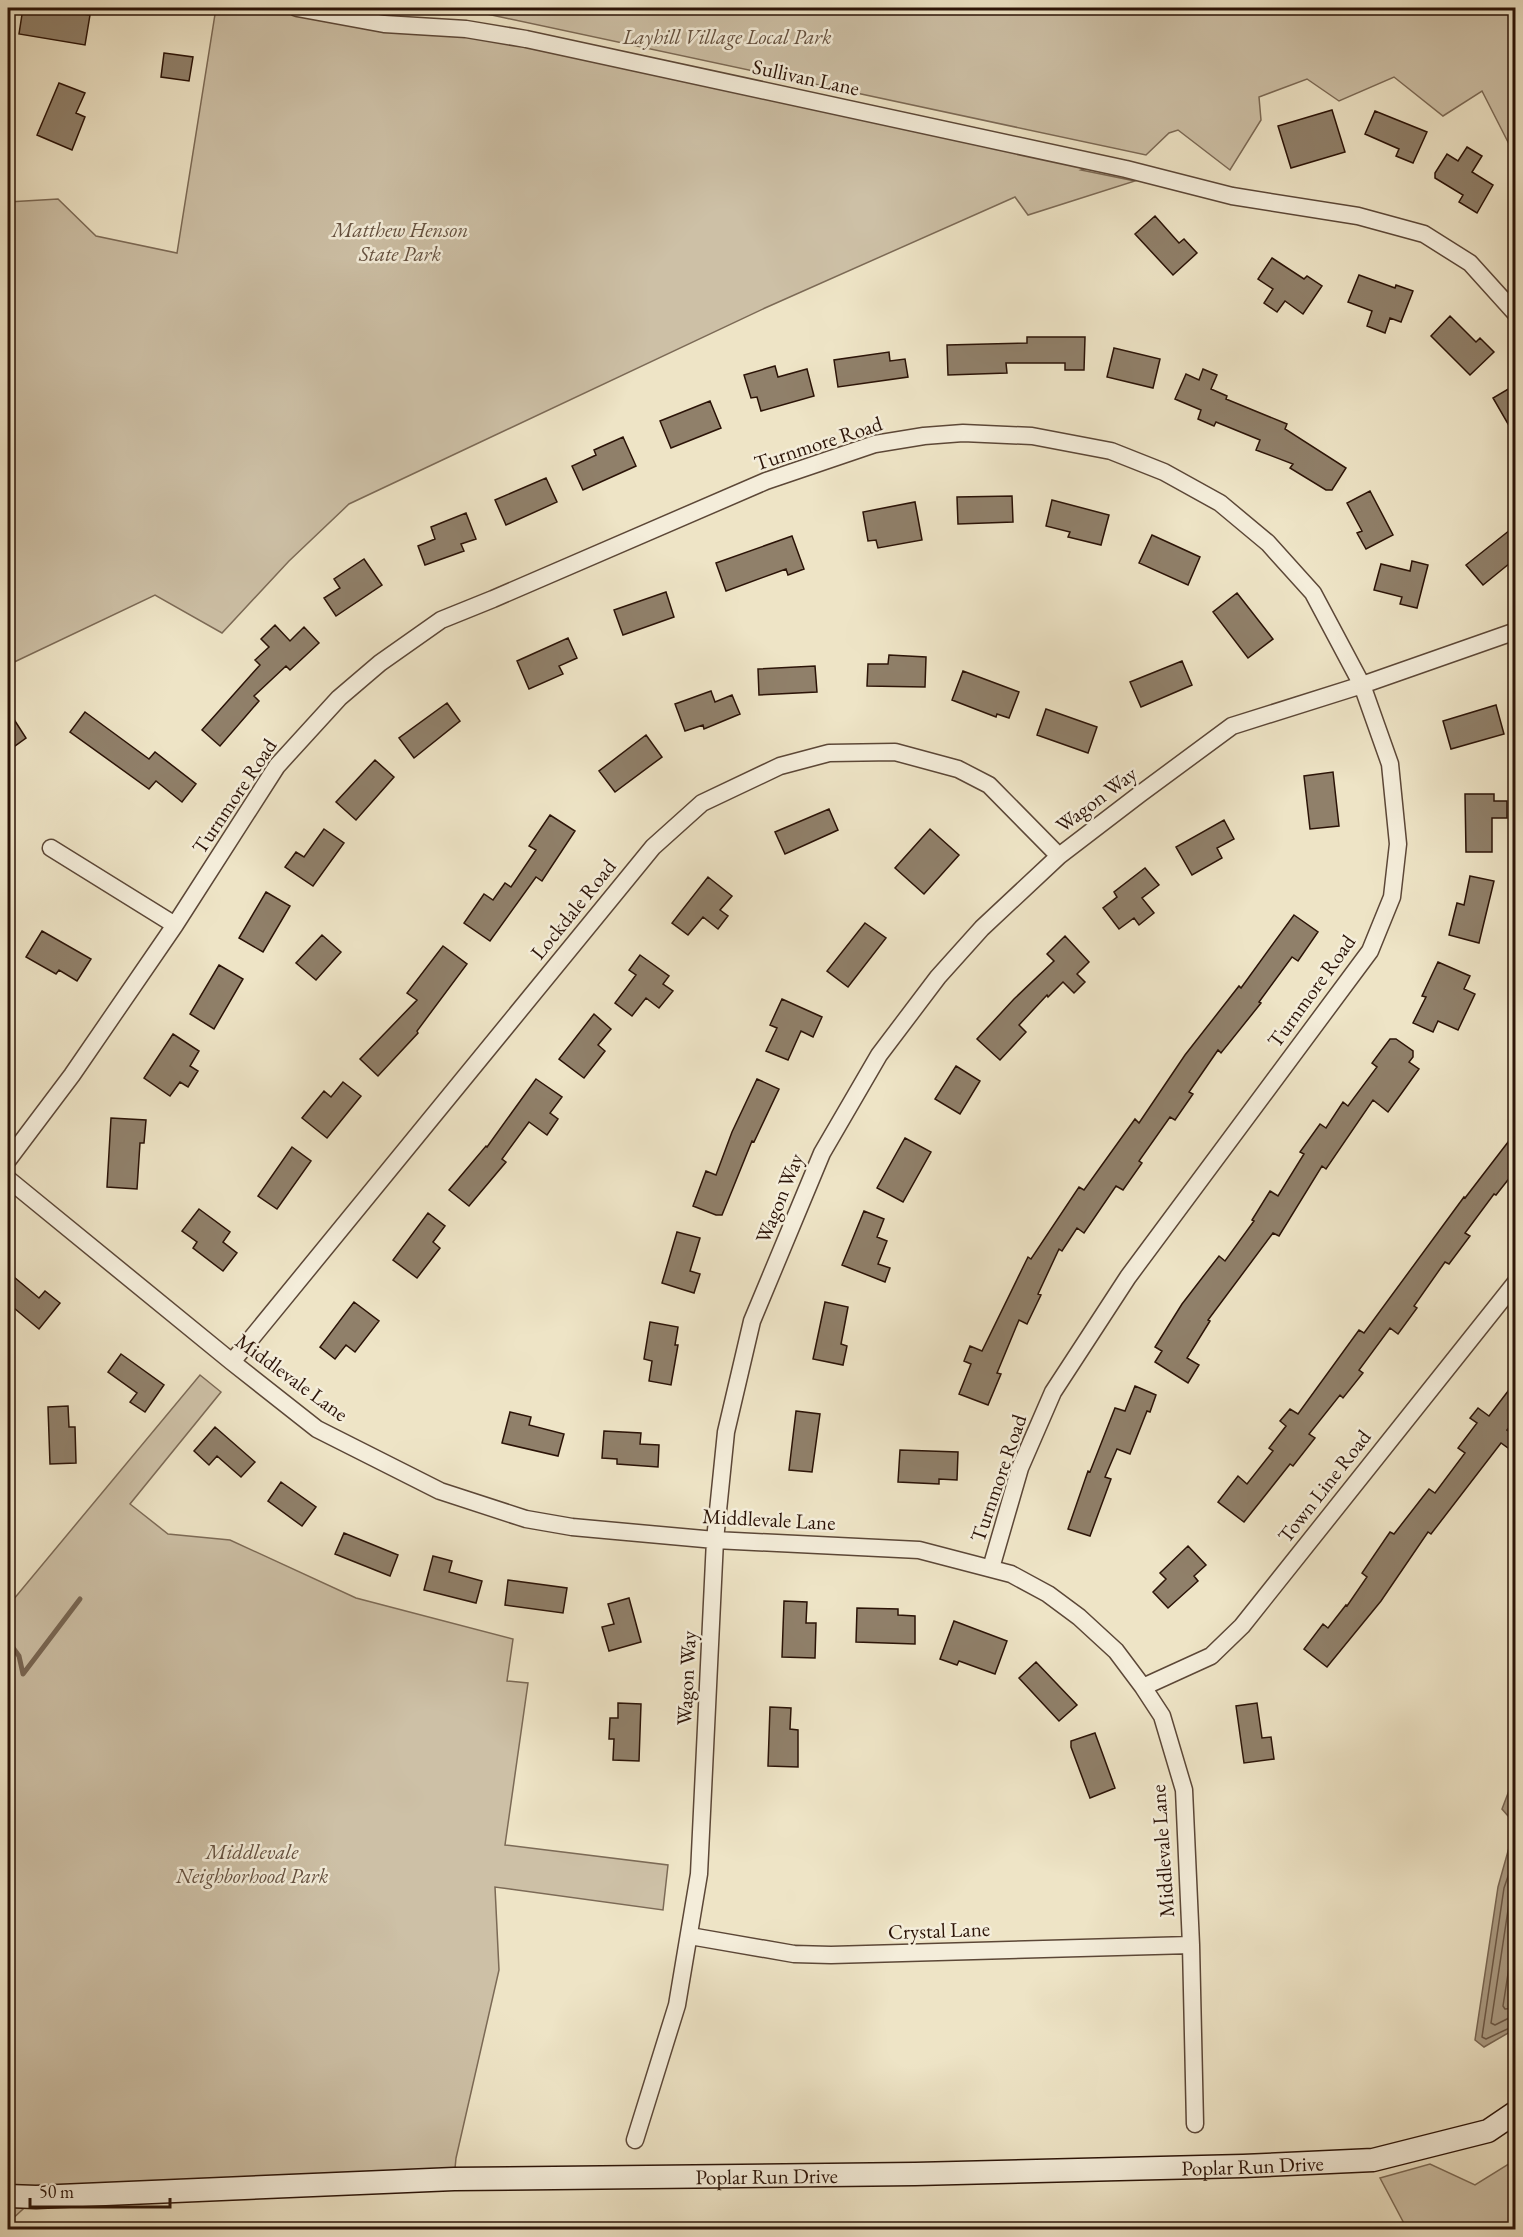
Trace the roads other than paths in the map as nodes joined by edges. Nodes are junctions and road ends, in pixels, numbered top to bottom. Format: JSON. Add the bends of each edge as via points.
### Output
{"nodes":[{"id":1,"x":297,"y":8,"type":"edge"},
{"id":2,"x":1515,"y":314,"type":"edge"},
{"id":3,"x":1515,"y":631,"type":"edge"},
{"id":4,"x":1362,"y":685,"type":"junction"},
{"id":5,"x":51,"y":848,"type":"dead end"},
{"id":6,"x":1059,"y":856,"type":"junction"},
{"id":7,"x":175,"y":925,"type":"junction"},
{"id":8,"x":8,"y":1160,"type":"edge"},
{"id":9,"x":8,"y":1179,"type":"edge"},
{"id":10,"x":1515,"y":1282,"type":"edge"},
{"id":11,"x":232,"y":1362,"type":"junction"},
{"id":12,"x":715,"y":1539,"type":"junction"},
{"id":13,"x":991,"y":1568,"type":"junction"},
{"id":14,"x":1143,"y":1687,"type":"junction"},
{"id":15,"x":690,"y":1936,"type":"junction"},
{"id":16,"x":1191,"y":1945,"type":"junction"},
{"id":17,"x":1515,"y":2112,"type":"edge"},
{"id":18,"x":1195,"y":2124,"type":"dead end"},
{"id":19,"x":635,"y":2140,"type":"dead end"},
{"id":20,"x":8,"y":2196,"type":"edge"}],
"edges":[{"from":1,"to":2,"type":"street","name":"Sullivan Lane","via":[[384,24],[466,29],[526,39],[1126,169],[1232,196],[1358,216],[1424,234],[1470,263]]},
{"from":3,"to":4,"type":"street","name":"Wagon Way"},
{"from":4,"to":6,"type":"street","name":"Wagon Way","via":[[1232,726]]},
{"from":4,"to":7,"type":"street","name":"Turnmore Road","via":[[1312,593],[1268,543],[1220,503],[1164,472],[1110,452],[1032,436],[963,433],[874,444],[766,481],[441,620],[339,698],[277,766]]},
{"from":4,"to":13,"type":"street","name":"Turnmore Road","via":[[1390,764],[1398,844],[1392,897],[1370,951],[1128,1277],[1053,1392],[1020,1468]]},
{"from":5,"to":7,"type":"street"},
{"from":6,"to":11,"type":"street","name":"Lockdale Road","via":[[989,785],[958,769],[895,752],[829,753],[809,758],[780,766],[702,803],[653,847]]},
{"from":6,"to":12,"type":"street","name":"Wagon Way","via":[[982,928],[938,977],[879,1055],[822,1153],[752,1321],[726,1432]]},
{"from":7,"to":8,"type":"street","name":"Turnmore Road"},
{"from":9,"to":11,"type":"street","name":"Middlevale Lane"},
{"from":10,"to":14,"type":"street","name":"Town Line Road","via":[[1242,1626],[1211,1656]]},
{"from":11,"to":12,"type":"street","name":"Middlevale Lane","via":[[317,1429],[440,1491],[526,1520]]},
{"from":12,"to":13,"type":"street","name":"Middlevale Lane","via":[[919,1550]]},
{"from":12,"to":15,"type":"street","name":"Wagon Way","via":[[699,1874]]},
{"from":13,"to":14,"type":"street","name":"Middlevale Lane","via":[[1048,1594],[1079,1617],[1116,1651]]},
{"from":14,"to":16,"type":"street","name":"Middlevale Lane","via":[[1162,1716],[1184,1790]]},
{"from":15,"to":16,"type":"street","name":"Crystal Lane","via":[[794,1954],[831,1955]]},
{"from":15,"to":19,"type":"street","name":"Wagon Way","via":[[677,2005]]},
{"from":16,"to":18,"type":"street","name":"Middlevale Lane"},
{"from":17,"to":20,"type":"street","name":"Poplar Run Drive","via":[[1488,2131],[1373,2160],[915,2174],[454,2179]]}]}
